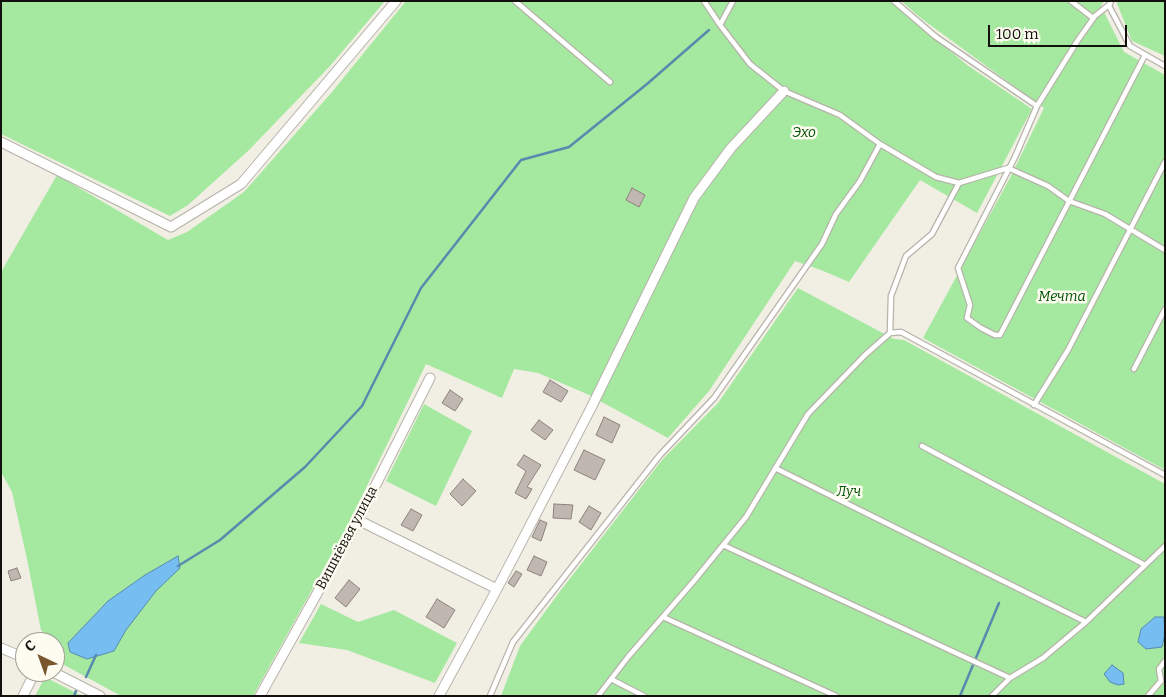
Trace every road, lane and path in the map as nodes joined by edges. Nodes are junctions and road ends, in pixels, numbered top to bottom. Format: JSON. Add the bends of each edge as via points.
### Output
{"nodes":[{"id":1,"x":396,"y":1,"type":"edge"},
{"id":2,"x":515,"y":1,"type":"edge"},
{"id":3,"x":704,"y":1,"type":"edge"},
{"id":4,"x":733,"y":1,"type":"edge"},
{"id":5,"x":894,"y":1,"type":"edge"},
{"id":6,"x":1072,"y":1,"type":"edge"},
{"id":7,"x":1111,"y":3,"type":"edge"},
{"id":8,"x":1093,"y":18,"type":"junction"},
{"id":9,"x":720,"y":25,"type":"junction"},
{"id":10,"x":1145,"y":55,"type":"junction"},
{"id":11,"x":1165,"y":66,"type":"edge"},
{"id":12,"x":610,"y":82,"type":"dead end"},
{"id":13,"x":784,"y":90,"type":"junction"},
{"id":14,"x":1037,"y":106,"type":"junction"},
{"id":15,"x":1,"y":142,"type":"edge"},
{"id":16,"x":880,"y":144,"type":"junction"},
{"id":17,"x":1165,"y":162,"type":"edge"},
{"id":18,"x":1008,"y":168,"type":"junction"},
{"id":19,"x":959,"y":183,"type":"junction"},
{"id":20,"x":1070,"y":201,"type":"junction"},
{"id":21,"x":1130,"y":229,"type":"junction"},
{"id":22,"x":1165,"y":250,"type":"edge"},
{"id":23,"x":1165,"y":309,"type":"edge"},
{"id":24,"x":890,"y":333,"type":"junction"},
{"id":25,"x":1134,"y":369,"type":"dead end"},
{"id":26,"x":430,"y":378,"type":"dead end"},
{"id":27,"x":1034,"y":405,"type":"junction"},
{"id":28,"x":922,"y":446,"type":"dead end"},
{"id":29,"x":775,"y":468,"type":"junction"},
{"id":30,"x":1165,"y":475,"type":"edge"},
{"id":31,"x":358,"y":520,"type":"junction"},
{"id":32,"x":723,"y":545,"type":"junction"},
{"id":33,"x":1165,"y":546,"type":"edge"},
{"id":34,"x":1145,"y":565,"type":"junction"},
{"id":35,"x":498,"y":589,"type":"junction"},
{"id":36,"x":663,"y":616,"type":"junction"},
{"id":37,"x":1086,"y":622,"type":"junction"},
{"id":38,"x":1,"y":648,"type":"edge"},
{"id":39,"x":15,"y":654,"type":"edge"},
{"id":40,"x":1165,"y":661,"type":"edge"},
{"id":41,"x":65,"y":678,"type":"edge"},
{"id":42,"x":611,"y":678,"type":"junction"},
{"id":43,"x":1010,"y":678,"type":"junction"},
{"id":44,"x":30,"y":682,"type":"edge"},
{"id":45,"x":23,"y":696,"type":"edge"},
{"id":46,"x":100,"y":696,"type":"edge"},
{"id":47,"x":260,"y":696,"type":"edge"},
{"id":48,"x":440,"y":696,"type":"edge"},
{"id":49,"x":490,"y":696,"type":"edge"},
{"id":50,"x":598,"y":696,"type":"edge"},
{"id":51,"x":644,"y":696,"type":"edge"},
{"id":52,"x":836,"y":696,"type":"edge"},
{"id":53,"x":992,"y":696,"type":"edge"},
{"id":54,"x":1148,"y":696,"type":"edge"}],
"edges":[{"from":1,"to":15,"type":"street","via":[[241,184],[171,227]]},
{"from":2,"to":12,"type":"lane"},
{"from":3,"to":9,"type":"lane"},
{"from":4,"to":9,"type":"lane"},
{"from":5,"to":14,"type":"lane","via":[[936,37]]},
{"from":6,"to":8,"type":"lane"},
{"from":7,"to":8,"type":"lane"},
{"from":7,"to":10,"type":"lane","via":[[1109,6],[1130,46]]},
{"from":8,"to":14,"type":"lane"},
{"from":9,"to":13,"type":"lane","via":[[750,64]]},
{"from":10,"to":11,"type":"lane"},
{"from":10,"to":20,"type":"lane"},
{"from":13,"to":16,"type":"lane","via":[[840,115]]},
{"from":13,"to":35,"type":"street","via":[[731,148],[694,198]]},
{"from":14,"to":18,"type":"lane"},
{"from":16,"to":19,"type":"lane","via":[[936,177]]},
{"from":16,"to":49,"type":"lane","via":[[860,182],[836,214],[822,244],[714,398],[660,455],[513,642]]},
{"from":17,"to":21,"type":"lane"},
{"from":18,"to":19,"type":"lane"},
{"from":18,"to":20,"type":"lane","via":[[1048,186]]},
{"from":18,"to":20,"type":"lane","via":[[958,268],[970,305],[967,318],[981,328],[1000,335]]},
{"from":19,"to":24,"type":"lane","via":[[932,234],[906,256],[891,296]]},
{"from":20,"to":21,"type":"lane","via":[[1105,214]]},
{"from":21,"to":22,"type":"lane"},
{"from":21,"to":27,"type":"lane","via":[[1068,350]]},
{"from":23,"to":25,"type":"lane"},
{"from":24,"to":27,"type":"lane","via":[[901,332]]},
{"from":24,"to":29,"type":"lane","via":[[808,414]]},
{"from":26,"to":31,"type":"street","name":"Вишнёвая улица"},
{"from":27,"to":30,"type":"lane"},
{"from":28,"to":34,"type":"lane"},
{"from":29,"to":32,"type":"lane","via":[[746,517]]},
{"from":29,"to":37,"type":"lane"},
{"from":31,"to":35,"type":"street"},
{"from":31,"to":47,"type":"street","name":"Вишнёвая улица"},
{"from":32,"to":36,"type":"lane"},
{"from":32,"to":43,"type":"lane"},
{"from":33,"to":34,"type":"lane"},
{"from":34,"to":37,"type":"lane"},
{"from":35,"to":48,"type":"street"},
{"from":36,"to":42,"type":"lane"},
{"from":36,"to":52,"type":"lane"},
{"from":37,"to":43,"type":"lane","via":[[1043,658]]},
{"from":38,"to":39,"type":"street"},
{"from":40,"to":54,"type":"lane","via":[[1159,669],[1161,681]]},
{"from":41,"to":46,"type":"street"},
{"from":42,"to":50,"type":"lane"},
{"from":42,"to":51,"type":"lane"},
{"from":43,"to":53,"type":"lane"},
{"from":44,"to":45,"type":"street"}]}
